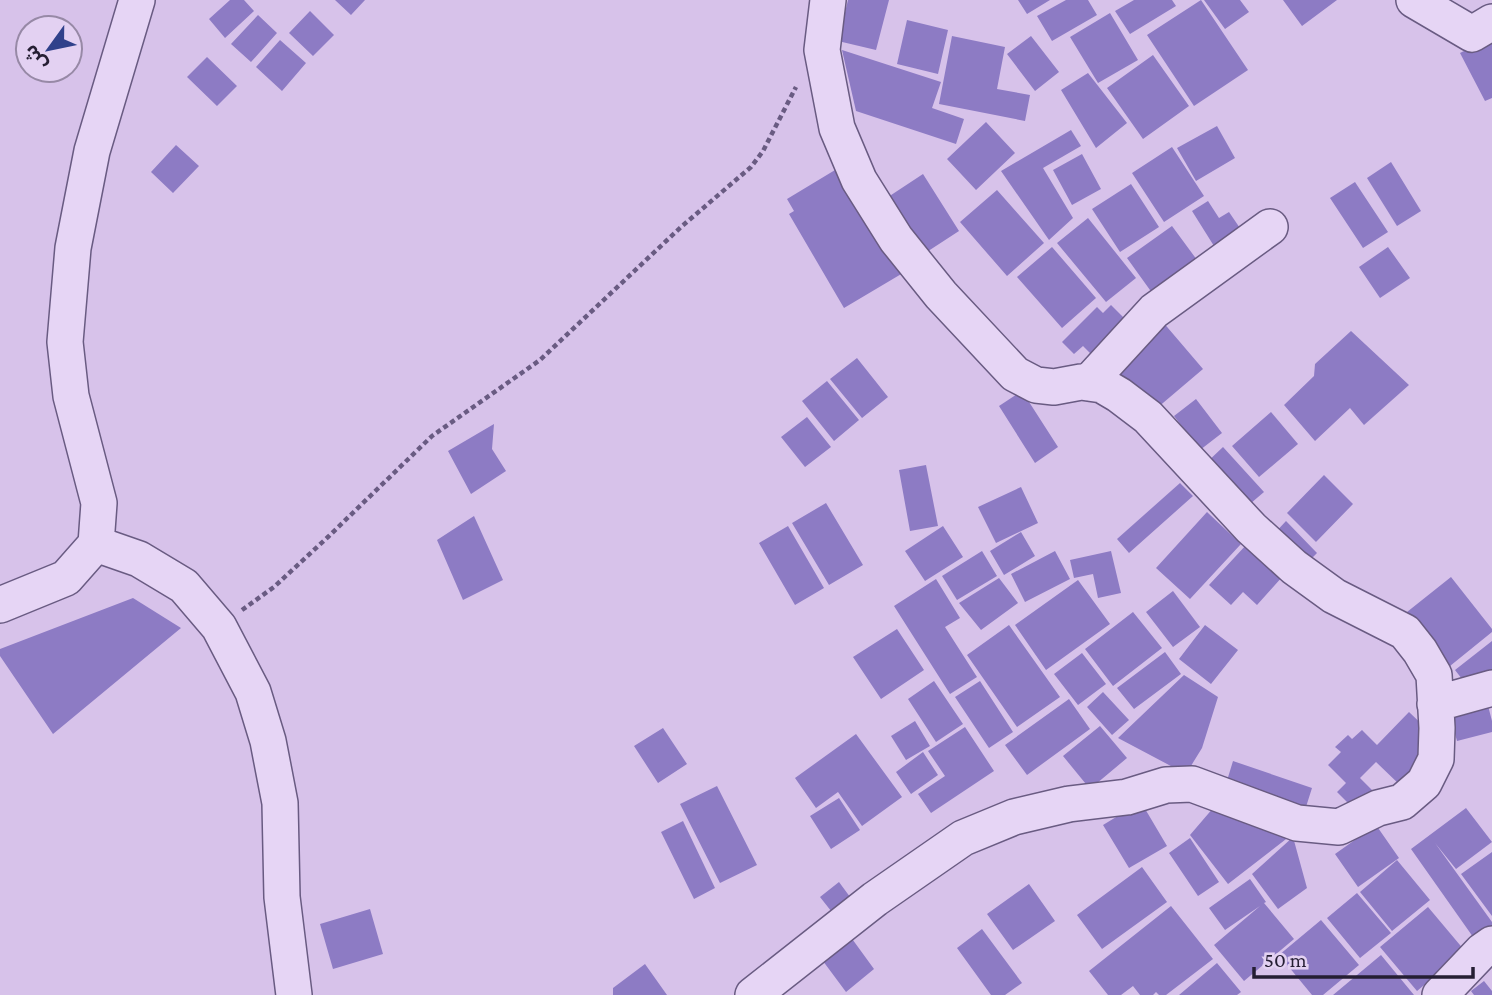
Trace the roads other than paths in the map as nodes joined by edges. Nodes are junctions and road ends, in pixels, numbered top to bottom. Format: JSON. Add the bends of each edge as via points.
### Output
{"nodes":[{"id":1,"x":137,"y":0,"type":"edge"},
{"id":2,"x":828,"y":0,"type":"edge"},
{"id":3,"x":1413,"y":0,"type":"edge"},
{"id":4,"x":1492,"y":22,"type":"edge"},
{"id":5,"x":1270,"y":228,"type":"dead end"},
{"id":6,"x":1088,"y":383,"type":"junction"},
{"id":7,"x":96,"y":544,"type":"junction"},
{"id":8,"x":0,"y":605,"type":"edge"},
{"id":9,"x":1492,"y":688,"type":"edge"},
{"id":10,"x":1435,"y":704,"type":"junction"},
{"id":11,"x":1492,"y":944,"type":"edge"},
{"id":12,"x":294,"y":995,"type":"edge"},
{"id":13,"x":754,"y":995,"type":"edge"},
{"id":14,"x":1440,"y":995,"type":"edge"}],
"edges":[{"from":1,"to":7,"type":"street","via":[[92,150],[72,248],[65,342],[71,396],[99,503]]},
{"from":2,"to":6,"type":"street","via":[[822,50],[837,128],[859,180],[904,248],[1015,374],[1035,385]]},
{"from":3,"to":4,"type":"street","via":[[1472,34]]},
{"from":5,"to":6,"type":"street","via":[[1154,311]]},
{"from":6,"to":10,"type":"street","via":[[1102,385],[1148,418],[1294,567],[1334,596],[1405,632],[1434,675]]},
{"from":7,"to":8,"type":"street","via":[[66,578]]},
{"from":7,"to":12,"type":"street","via":[[139,559],[184,586],[219,627],[253,692],[280,803],[282,897]]},
{"from":9,"to":10,"type":"street"},
{"from":10,"to":13,"type":"street","via":[[1436,759],[1424,783],[1402,802],[1339,827],[1297,823],[1192,784],[1166,785],[1127,797],[1014,817],[963,838],[875,899]]},
{"from":11,"to":14,"type":"street"}]}
